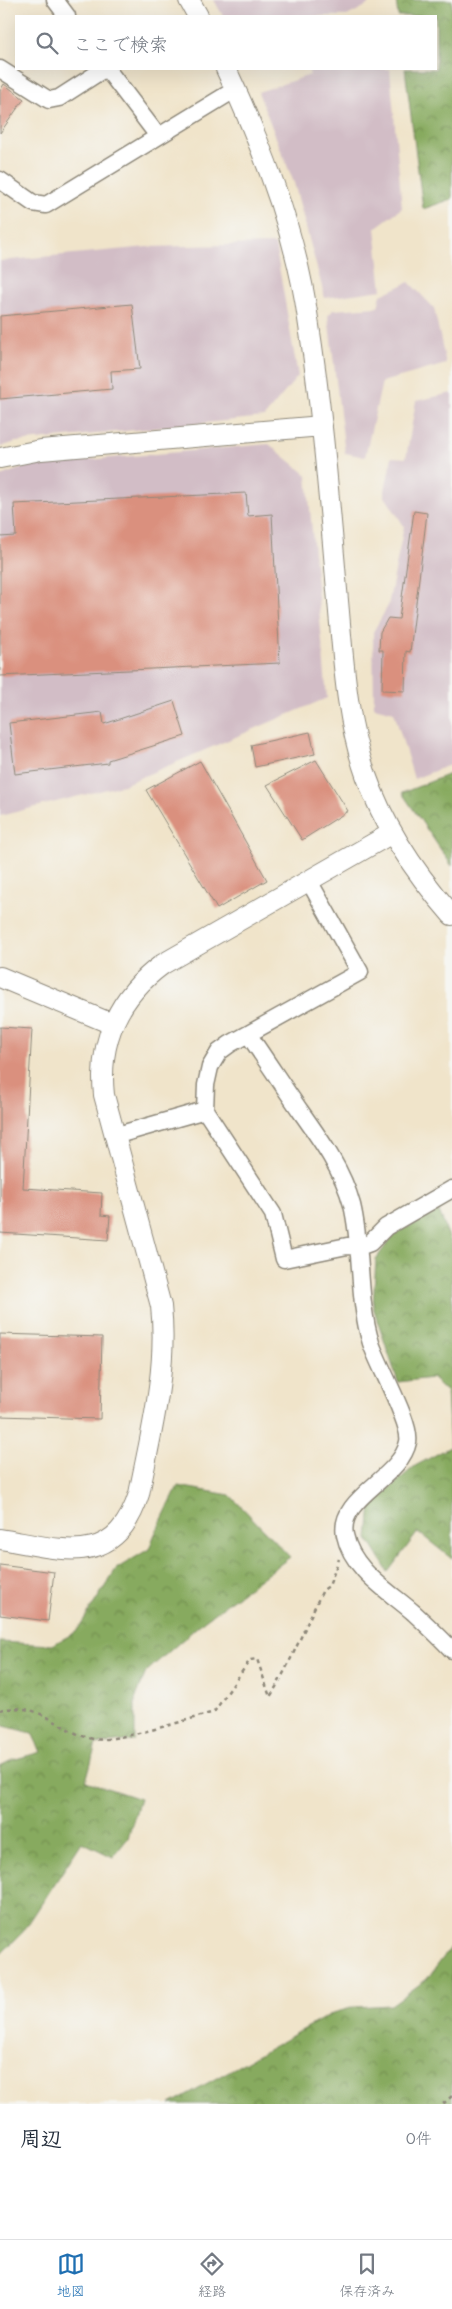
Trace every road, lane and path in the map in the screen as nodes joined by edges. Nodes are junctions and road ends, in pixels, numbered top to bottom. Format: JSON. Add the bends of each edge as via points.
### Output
{"nodes":[{"id":1,"x":55,"y":0,"type":"edge"},
{"id":2,"x":188,"y":0,"type":"edge"},
{"id":3,"x":67,"y":15,"type":"edge"},
{"id":4,"x":197,"y":15,"type":"edge"},
{"id":5,"x":0,"y":69,"type":"edge"},
{"id":6,"x":103,"y":70,"type":"edge"},
{"id":7,"x":106,"y":70,"type":"edge"},
{"id":8,"x":226,"y":70,"type":"edge"},
{"id":9,"x":236,"y":89,"type":"junction"},
{"id":10,"x":158,"y":136,"type":"junction"},
{"id":11,"x":0,"y":180,"type":"edge"},
{"id":12,"x":322,"y":426,"type":"junction"},
{"id":13,"x":0,"y":458,"type":"edge"},
{"id":14,"x":392,"y":833,"type":"junction"},
{"id":15,"x":309,"y":881,"type":"junction"},
{"id":16,"x":452,"y":915,"type":"edge"},
{"id":17,"x":0,"y":977,"type":"edge"},
{"id":18,"x":112,"y":1024,"type":"junction"},
{"id":19,"x":248,"y":1034,"type":"junction"},
{"id":20,"x":205,"y":1110,"type":"junction"},
{"id":21,"x":114,"y":1136,"type":"junction"},
{"id":22,"x":452,"y":1188,"type":"edge"},
{"id":23,"x":359,"y":1247,"type":"junction"},
{"id":24,"x":0,"y":1539,"type":"edge"},
{"id":25,"x":349,"y":1548,"type":"junction"},
{"id":26,"x":452,"y":1650,"type":"edge"},
{"id":27,"x":0,"y":1710,"type":"edge"},
{"id":28,"x":452,"y":2096,"type":"edge"},
{"id":29,"x":443,"y":2104,"type":"edge"}],
"edges":[{"from":1,"to":3,"type":"street"},
{"from":2,"to":4,"type":"street"},
{"from":5,"to":6,"type":"street","via":[[49,100],[59,98]]},
{"from":7,"to":10,"type":"street"},
{"from":8,"to":9,"type":"street"},
{"from":9,"to":10,"type":"street"},
{"from":9,"to":12,"type":"street","via":[[275,188],[294,254],[308,315]]},
{"from":10,"to":11,"type":"street","via":[[46,205],[33,203]]},
{"from":12,"to":13,"type":"street","via":[[41,450]]},
{"from":12,"to":14,"type":"street","via":[[352,725],[367,778]]},
{"from":14,"to":15,"type":"street"},
{"from":14,"to":16,"type":"street"},
{"from":15,"to":18,"type":"street","via":[[163,964],[141,982]]},
{"from":15,"to":19,"type":"street","via":[[360,972]]},
{"from":17,"to":18,"type":"street"},
{"from":18,"to":21,"type":"street","via":[[102,1080]]},
{"from":19,"to":20,"type":"street","via":[[219,1052],[210,1067]]},
{"from":19,"to":23,"type":"street","via":[[331,1155],[351,1203]]},
{"from":20,"to":21,"type":"street"},
{"from":20,"to":23,"type":"street","via":[[273,1214],[284,1259],[347,1246]]},
{"from":21,"to":24,"type":"street","via":[[163,1323],[162,1364],[139,1494],[124,1528],[98,1546],[76,1550]]},
{"from":22,"to":23,"type":"street","via":[[386,1227],[370,1243]]},
{"from":23,"to":25,"type":"street","via":[[364,1317],[371,1344],[406,1425],[409,1440],[400,1461],[350,1509],[344,1533]]},
{"from":25,"to":26,"type":"street","via":[[370,1576]]},
{"from":25,"to":27,"type":"path","via":[[342,1550],[329,1586],[323,1590],[287,1670],[270,1697],[258,1659],[250,1660],[214,1712],[130,1734],[96,1739],[74,1732],[50,1717],[16,1707]]},
{"from":28,"to":29,"type":"path"}]}
